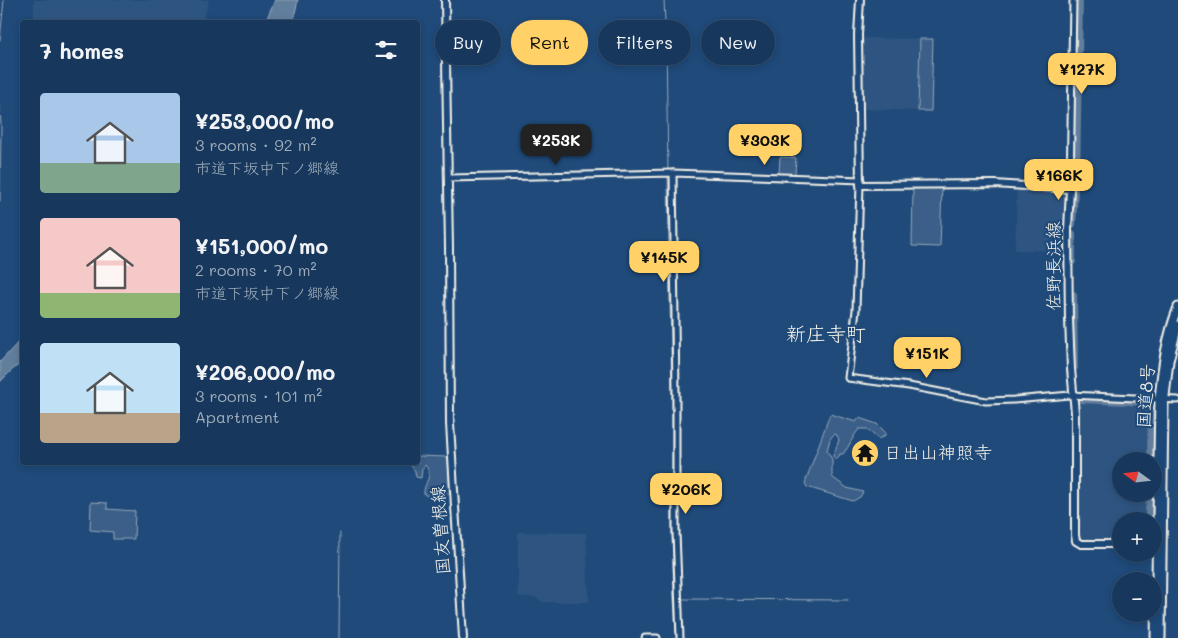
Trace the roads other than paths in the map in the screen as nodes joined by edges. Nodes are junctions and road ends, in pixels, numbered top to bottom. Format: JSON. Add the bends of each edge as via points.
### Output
{"nodes":[{"id":1,"x":445,"y":0,"type":"edge"},
{"id":2,"x":860,"y":0,"type":"edge"},
{"id":3,"x":1073,"y":0,"type":"edge"},
{"id":4,"x":669,"y":173,"type":"junction"},
{"id":5,"x":448,"y":178,"type":"junction"},
{"id":6,"x":860,"y":182,"type":"junction"},
{"id":7,"x":1070,"y":189,"type":"junction"},
{"id":8,"x":1178,"y":307,"type":"edge"},
{"id":9,"x":1178,"y":325,"type":"edge"},
{"id":10,"x":1074,"y":395,"type":"junction"},
{"id":11,"x":1162,"y":399,"type":"junction"},
{"id":12,"x":1178,"y":400,"type":"edge"},
{"id":13,"x":1157,"y":512,"type":"edge"},
{"id":14,"x":1112,"y":544,"type":"edge"},
{"id":15,"x":1155,"y":562,"type":"edge"},
{"id":16,"x":463,"y":638,"type":"edge"},
{"id":17,"x":645,"y":638,"type":"edge"},
{"id":18,"x":657,"y":638,"type":"edge"},
{"id":19,"x":680,"y":638,"type":"edge"},
{"id":20,"x":1154,"y":638,"type":"edge"},
{"id":21,"x":1161,"y":638,"type":"edge"}],
"edges":[{"from":1,"to":5,"type":"main road","name":"国友曽根線"},
{"from":2,"to":6,"type":"main road"},
{"from":3,"to":7,"type":"street"},
{"from":4,"to":5,"type":"street"},
{"from":4,"to":6,"type":"street"},
{"from":4,"to":19,"type":"street"},
{"from":5,"to":16,"type":"main road","name":"国友曽根線","via":[[450,424]]},
{"from":6,"to":7,"type":"main road"},
{"from":6,"to":10,"type":"street","via":[[856,310],[848,378],[986,401]]},
{"from":7,"to":10,"type":"main road","name":"佐野長浜線","via":[[1069,320]]},
{"from":8,"to":11,"type":"highway","name":"国道8号","via":[[1165,350]]},
{"from":9,"to":11,"type":"highway","name":"国道8号"},
{"from":10,"to":11,"type":"street"},
{"from":10,"to":14,"type":"main road","name":"佐野長浜線","via":[[1076,541],[1081,544]]},
{"from":11,"to":12,"type":"street"},
{"from":11,"to":13,"type":"highway","name":"国道8号"},
{"from":11,"to":21,"type":"highway","name":"国道8号"},
{"from":15,"to":20,"type":"highway","name":"国道8号"},
{"from":17,"to":18,"type":"street"}]}
